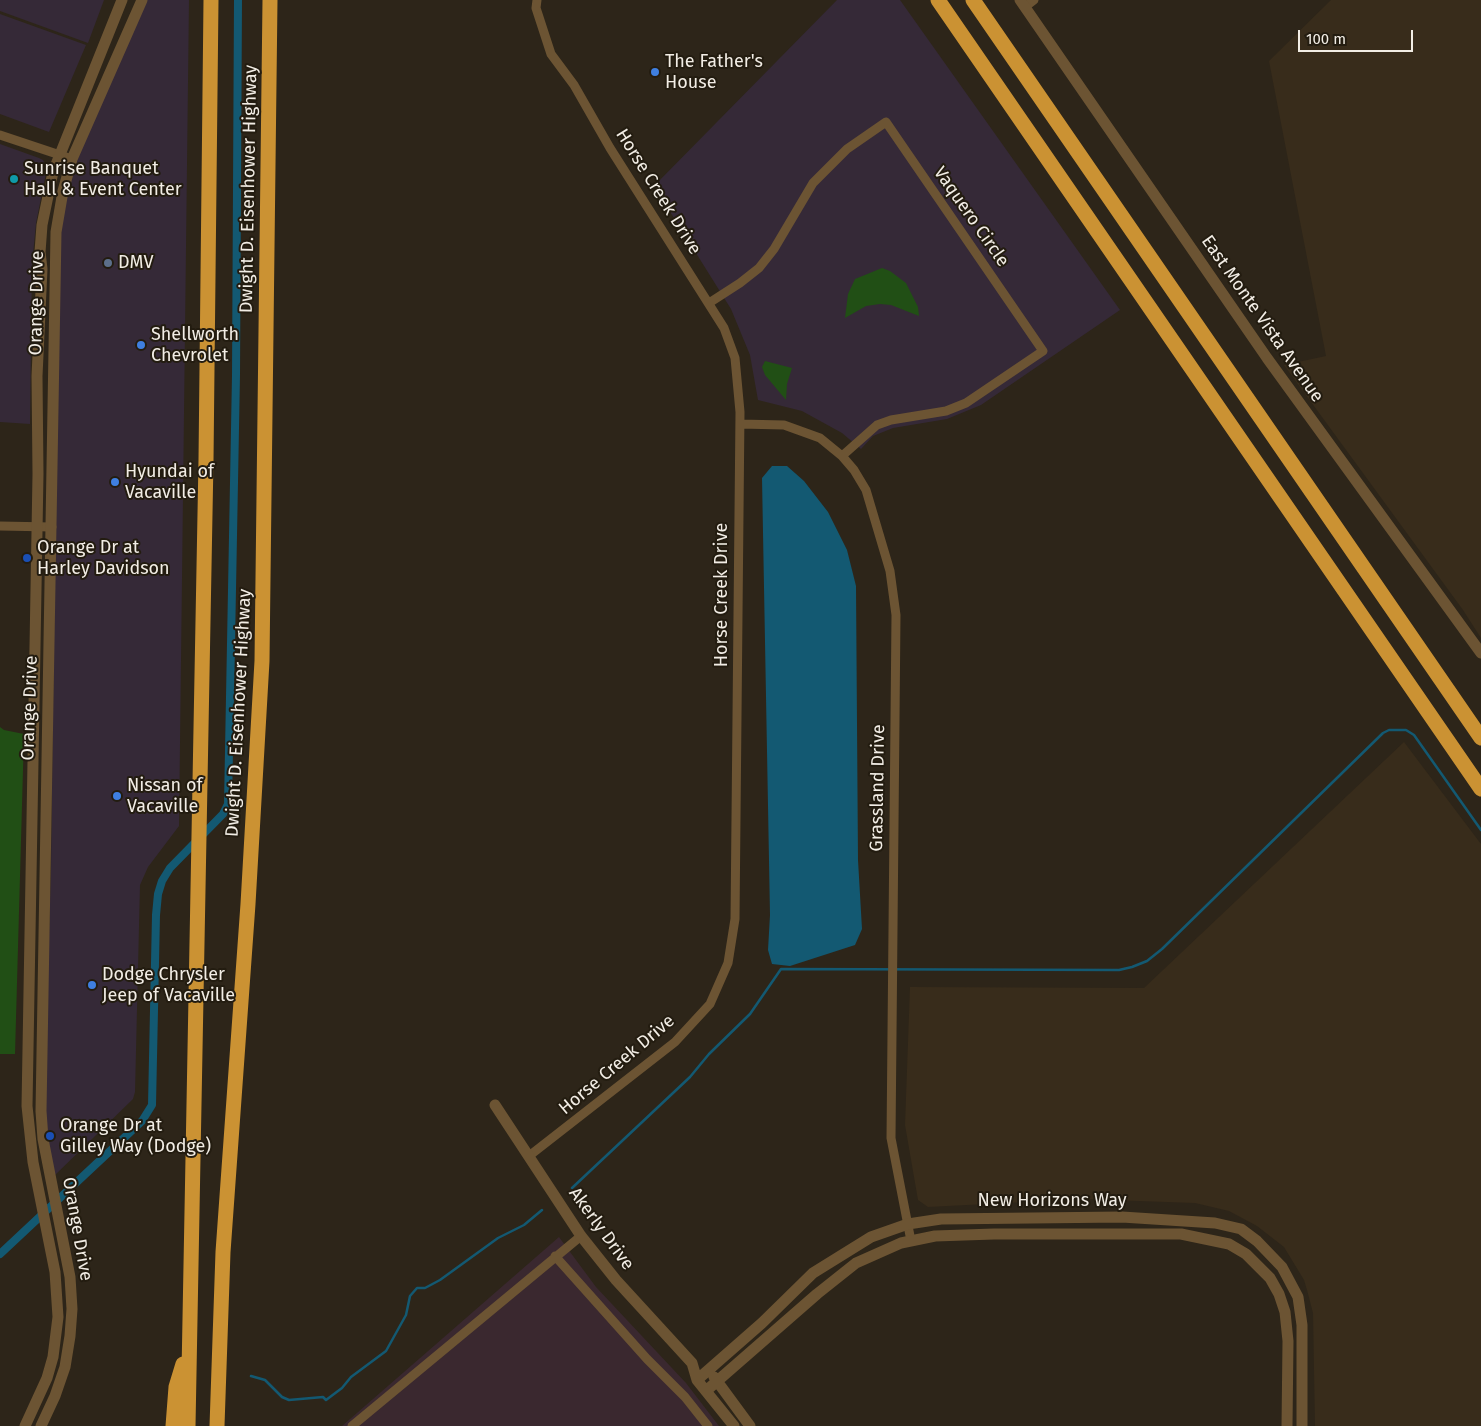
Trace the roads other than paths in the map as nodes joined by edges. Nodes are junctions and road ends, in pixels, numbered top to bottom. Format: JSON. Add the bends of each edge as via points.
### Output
{"nodes":[{"id":1,"x":122,"y":0,"type":"edge"},
{"id":2,"x":142,"y":0,"type":"edge"},
{"id":3,"x":211,"y":0,"type":"edge"},
{"id":4,"x":270,"y":0,"type":"edge"},
{"id":5,"x":536,"y":0,"type":"edge"},
{"id":6,"x":938,"y":0,"type":"edge"},
{"id":7,"x":973,"y":0,"type":"edge"},
{"id":8,"x":1026,"y":2,"type":"edge"},
{"id":9,"x":0,"y":135,"type":"edge"},
{"id":10,"x":59,"y":156,"type":"junction"},
{"id":11,"x":72,"y":159,"type":"junction"},
{"id":12,"x":709,"y":303,"type":"junction"},
{"id":13,"x":740,"y":424,"type":"junction"},
{"id":14,"x":842,"y":456,"type":"junction"},
{"id":15,"x":0,"y":526,"type":"edge"},
{"id":16,"x":37,"y":526,"type":"junction"},
{"id":17,"x":52,"y":527,"type":"junction"},
{"id":18,"x":1481,"y":653,"type":"edge"},
{"id":19,"x":1481,"y":738,"type":"edge"},
{"id":20,"x":1481,"y":788,"type":"edge"},
{"id":21,"x":27,"y":1068,"type":"junction"},
{"id":22,"x":41,"y":1070,"type":"junction"},
{"id":23,"x":495,"y":1105,"type":"dead end"},
{"id":24,"x":529,"y":1156,"type":"junction"},
{"id":25,"x":908,"y":1224,"type":"junction"},
{"id":26,"x":581,"y":1236,"type":"junction"},
{"id":27,"x":911,"y":1241,"type":"junction"},
{"id":28,"x":555,"y":1256,"type":"junction"},
{"id":29,"x":188,"y":1343,"type":"junction"},
{"id":30,"x":692,"y":1363,"type":"junction"},
{"id":31,"x":708,"y":1370,"type":"junction"},
{"id":32,"x":698,"y":1380,"type":"junction"},
{"id":33,"x":717,"y":1381,"type":"junction"},
{"id":34,"x":707,"y":1390,"type":"junction"},
{"id":35,"x":25,"y":1426,"type":"edge"},
{"id":36,"x":41,"y":1426,"type":"edge"},
{"id":37,"x":174,"y":1426,"type":"edge"},
{"id":38,"x":188,"y":1426,"type":"edge"},
{"id":39,"x":217,"y":1426,"type":"edge"},
{"id":40,"x":352,"y":1426,"type":"edge"},
{"id":41,"x":708,"y":1426,"type":"edge"},
{"id":42,"x":734,"y":1426,"type":"edge"},
{"id":43,"x":750,"y":1426,"type":"edge"},
{"id":44,"x":1286,"y":1426,"type":"edge"},
{"id":45,"x":1302,"y":1426,"type":"edge"}],
"edges":[{"from":1,"to":10,"type":"street","name":"Orange Drive"},
{"from":2,"to":11,"type":"street","name":"Orange Drive"},
{"from":3,"to":29,"type":"highway","name":"Dwight D. Eisenhower Highway","via":[[206,460]]},
{"from":4,"to":39,"type":"highway","name":"Dwight D. Eisenhower Highway","via":[[262,661],[223,1252]]},
{"from":5,"to":12,"type":"street","name":"Horse Creek Drive","via":[[551,54],[574,85],[610,148]]},
{"from":6,"to":20,"type":"highway"},
{"from":7,"to":19,"type":"highway"},
{"from":8,"to":18,"type":"street","name":"East Monte Vista Avenue","via":[[1267,358]]},
{"from":9,"to":10,"type":"street"},
{"from":10,"to":11,"type":"street"},
{"from":10,"to":16,"type":"street","name":"Orange Drive","via":[[46,201],[40,252]]},
{"from":11,"to":17,"type":"street","name":"Orange Drive","via":[[56,232]]},
{"from":12,"to":13,"type":"street","name":"Horse Creek Drive","via":[[724,328],[735,358],[740,388]]},
{"from":12,"to":14,"type":"street","name":"Vaquero Circle","via":[[740,284],[763,264],[813,183],[847,149],[886,122],[1043,351],[966,403],[946,411],[877,425]]},
{"from":13,"to":14,"type":"street","name":"Grassland Drive","via":[[784,425],[820,438]]},
{"from":13,"to":24,"type":"street","name":"Horse Creek Drive","via":[[735,919],[728,964],[710,1004],[675,1042]]},
{"from":14,"to":25,"type":"street","name":"Grassland Drive","via":[[866,490],[890,571],[896,615],[891,1138]]},
{"from":15,"to":16,"type":"street"},
{"from":16,"to":17,"type":"street"},
{"from":16,"to":21,"type":"street","name":"Orange Drive"},
{"from":17,"to":22,"type":"street","name":"Orange Drive"},
{"from":21,"to":22,"type":"street"},
{"from":21,"to":35,"type":"street","name":"Orange Drive","via":[[28,1129],[57,1287],[56,1337],[44,1388]]},
{"from":22,"to":36,"type":"street","name":"Orange Drive","via":[[43,1139],[70,1277],[71,1329],[59,1387]]},
{"from":23,"to":24,"type":"street","name":"Akerly Drive"},
{"from":24,"to":26,"type":"street","name":"Akerly Drive"},
{"from":25,"to":27,"type":"street","name":"Grassland Drive"},
{"from":25,"to":31,"type":"street","name":"New Horizons Way","via":[[871,1237],[813,1273]]},
{"from":25,"to":45,"type":"street","name":"New Horizons Way","via":[[941,1219],[1122,1217],[1215,1223],[1241,1229],[1282,1267],[1298,1297],[1302,1325]]},
{"from":26,"to":28,"type":"street"},
{"from":26,"to":30,"type":"street","name":"Akerly Drive","via":[[616,1280]]},
{"from":27,"to":33,"type":"street","name":"New Horizons Way","via":[[856,1263]]},
{"from":27,"to":44,"type":"street","name":"New Horizons Way","via":[[935,1236],[1093,1233],[1182,1234],[1229,1244],[1260,1266],[1279,1294],[1285,1312],[1288,1341]]},
{"from":28,"to":40,"type":"street"},
{"from":28,"to":41,"type":"street","via":[[647,1359],[685,1396]]},
{"from":29,"to":37,"type":"highway","via":[[176,1387]]},
{"from":29,"to":38,"type":"highway","name":"Dwight D. Eisenhower Highway"},
{"from":30,"to":31,"type":"street","name":"Akerly Drive"},
{"from":30,"to":32,"type":"street","name":"Akerly Drive"},
{"from":31,"to":32,"type":"street","name":"New Horizons Way"},
{"from":31,"to":33,"type":"street","name":"Akerly Drive"},
{"from":32,"to":34,"type":"street","name":"Akerly Drive"},
{"from":33,"to":34,"type":"street","name":"New Horizons Way"},
{"from":33,"to":43,"type":"street","name":"Akerly Drive"},
{"from":34,"to":42,"type":"street","name":"Akerly Drive"}]}
